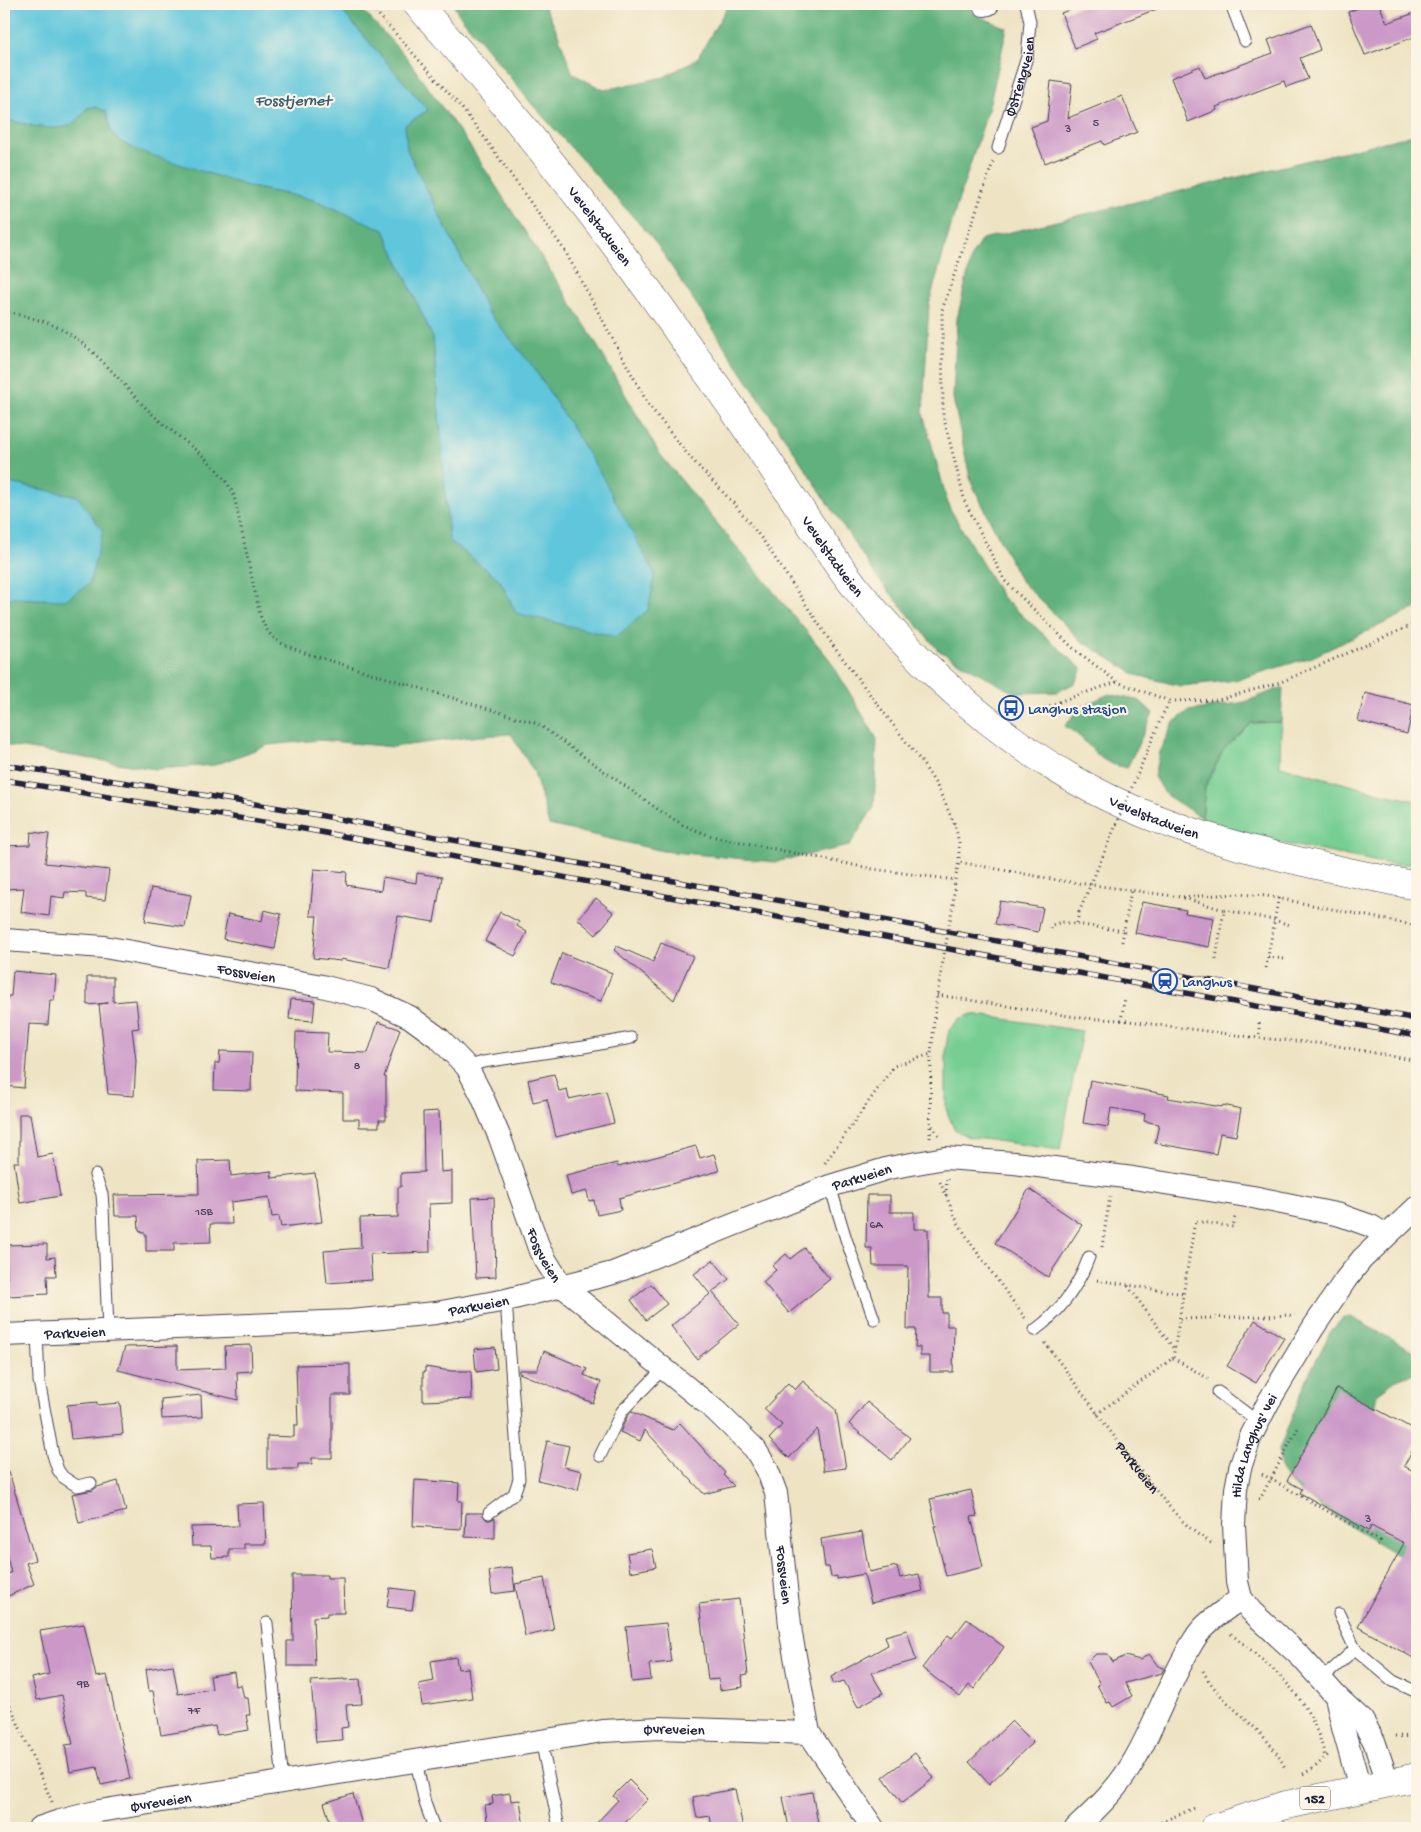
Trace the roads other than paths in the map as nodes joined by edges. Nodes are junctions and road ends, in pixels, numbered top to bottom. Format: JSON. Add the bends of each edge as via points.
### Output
{"nodes":[{"id":1,"x":417,"y":4,"type":"edge"},
{"id":2,"x":1026,"y":4,"type":"edge"},
{"id":3,"x":1231,"y":4,"type":"edge"},
{"id":4,"x":1245,"y":41,"type":"dead end"},
{"id":5,"x":998,"y":148,"type":"road end"},
{"id":6,"x":1417,"y":886,"type":"edge"},
{"id":7,"x":4,"y":940,"type":"edge"},
{"id":8,"x":631,"y":1038,"type":"dead end"},
{"id":9,"x":467,"y":1067,"type":"junction"},
{"id":10,"x":95,"y":1175,"type":"dead end"},
{"id":11,"x":830,"y":1186,"type":"junction"},
{"id":12,"x":1417,"y":1207,"type":"edge"},
{"id":13,"x":1386,"y":1235,"type":"junction"},
{"id":14,"x":1089,"y":1257,"type":"road end"},
{"id":15,"x":561,"y":1285,"type":"junction"},
{"id":16,"x":506,"y":1300,"type":"junction"},
{"id":17,"x":874,"y":1320,"type":"dead end"},
{"id":18,"x":108,"y":1330,"type":"junction"},
{"id":19,"x":1035,"y":1330,"type":"road end"},
{"id":20,"x":38,"y":1333,"type":"junction"},
{"id":21,"x":4,"y":1335,"type":"edge"},
{"id":22,"x":663,"y":1369,"type":"junction"},
{"id":23,"x":1215,"y":1386,"type":"road end"},
{"id":24,"x":1258,"y":1422,"type":"junction"},
{"id":25,"x":600,"y":1456,"type":"dead end"},
{"id":26,"x":91,"y":1483,"type":"dead end"},
{"id":27,"x":489,"y":1513,"type":"dead end"},
{"id":28,"x":1241,"y":1598,"type":"junction"},
{"id":29,"x":1339,"y":1614,"type":"dead end"},
{"id":30,"x":267,"y":1623,"type":"dead end"},
{"id":31,"x":1355,"y":1648,"type":"junction"},
{"id":32,"x":1321,"y":1680,"type":"junction"},
{"id":33,"x":1417,"y":1692,"type":"edge"},
{"id":34,"x":1336,"y":1696,"type":"junction"},
{"id":35,"x":809,"y":1733,"type":"junction"},
{"id":36,"x":541,"y":1740,"type":"junction"},
{"id":37,"x":416,"y":1761,"type":"junction"},
{"id":38,"x":1417,"y":1776,"type":"edge"},
{"id":39,"x":284,"y":1782,"type":"junction"},
{"id":40,"x":1388,"y":1782,"type":"junction"},
{"id":41,"x":1360,"y":1788,"type":"junction"},
{"id":42,"x":102,"y":1820,"type":"edge"},
{"id":43,"x":50,"y":1824,"type":"edge"},
{"id":44,"x":434,"y":1828,"type":"edge"},
{"id":45,"x":559,"y":1828,"type":"edge"},
{"id":46,"x":874,"y":1828,"type":"edge"},
{"id":47,"x":1076,"y":1828,"type":"edge"},
{"id":48,"x":1214,"y":1828,"type":"edge"}],
"edges":[{"from":1,"to":6,"type":"main road","name":"Vevelstadveien","via":[[478,72],[590,211],[858,591],[945,685],[1041,760],[1138,812],[1202,835],[1271,854]]},
{"from":2,"to":5,"type":"lane","name":"Østrengveien","via":[[1030,22],[1027,57]]},
{"from":3,"to":4,"type":"lane"},
{"from":7,"to":9,"type":"street","name":"Fossveien","via":[[104,947],[322,986],[363,997],[410,1017],[440,1039]]},
{"from":8,"to":9,"type":"lane"},
{"from":9,"to":15,"type":"street","name":"Fossveien","via":[[500,1138],[540,1252]]},
{"from":10,"to":18,"type":"lane","via":[[102,1194]]},
{"from":11,"to":13,"type":"street","name":"Parkveien","via":[[889,1168],[930,1160],[948,1158],[1014,1163],[1254,1197],[1340,1215]]},
{"from":11,"to":15,"type":"street","name":"Parkveien","via":[[613,1273]]},
{"from":11,"to":17,"type":"lane"},
{"from":12,"to":13,"type":"street","name":"Hilda Langhus' vei"},
{"from":13,"to":24,"type":"street","name":"Hilda Langhus' vei","via":[[1362,1259],[1328,1305]]},
{"from":14,"to":19,"type":"lane","via":[[1081,1278],[1053,1317]]},
{"from":15,"to":16,"type":"street","name":"Parkveien"},
{"from":15,"to":22,"type":"street","name":"Fossveien"},
{"from":16,"to":18,"type":"street","name":"Parkveien","via":[[436,1312],[350,1320]]},
{"from":16,"to":27,"type":"lane","via":[[519,1479],[514,1494]]},
{"from":18,"to":20,"type":"street","name":"Parkveien"},
{"from":20,"to":21,"type":"street","name":"Parkveien"},
{"from":20,"to":26,"type":"lane","via":[[41,1393],[58,1470],[63,1478],[77,1486]]},
{"from":22,"to":25,"type":"lane","via":[[622,1411]]},
{"from":22,"to":35,"type":"street","name":"Fossveien","via":[[716,1411],[755,1449],[767,1469],[776,1493],[790,1634]]},
{"from":23,"to":24,"type":"lane"},
{"from":24,"to":28,"type":"street","name":"Hilda Langhus' vei","via":[[1240,1468],[1235,1508],[1235,1554]]},
{"from":28,"to":32,"type":"street"},
{"from":28,"to":47,"type":"street","via":[[1212,1619],[1192,1642],[1130,1767],[1106,1800]]},
{"from":29,"to":31,"type":"lane"},
{"from":30,"to":39,"type":"lane"},
{"from":31,"to":32,"type":"lane"},
{"from":31,"to":33,"type":"lane","via":[[1393,1682]]},
{"from":32,"to":34,"type":"street"},
{"from":34,"to":40,"type":"street","via":[[1369,1730]]},
{"from":34,"to":41,"type":"street"},
{"from":35,"to":36,"type":"street","name":"Øvreveien","via":[[660,1728]]},
{"from":35,"to":46,"type":"street","name":"Fossveien"},
{"from":36,"to":37,"type":"street","name":"Øvreveien"},
{"from":36,"to":45,"type":"lane"},
{"from":37,"to":39,"type":"street","name":"Øvreveien"},
{"from":37,"to":44,"type":"lane"},
{"from":38,"to":40,"type":"main road","number":"152"},
{"from":39,"to":42,"type":"street","name":"Øvreveien"},
{"from":40,"to":41,"type":"main road","number":"152"},
{"from":41,"to":48,"type":"main road","number":"152","via":[[1282,1806]]},
{"from":42,"to":43,"type":"street","name":"Øvreveien"}]}
